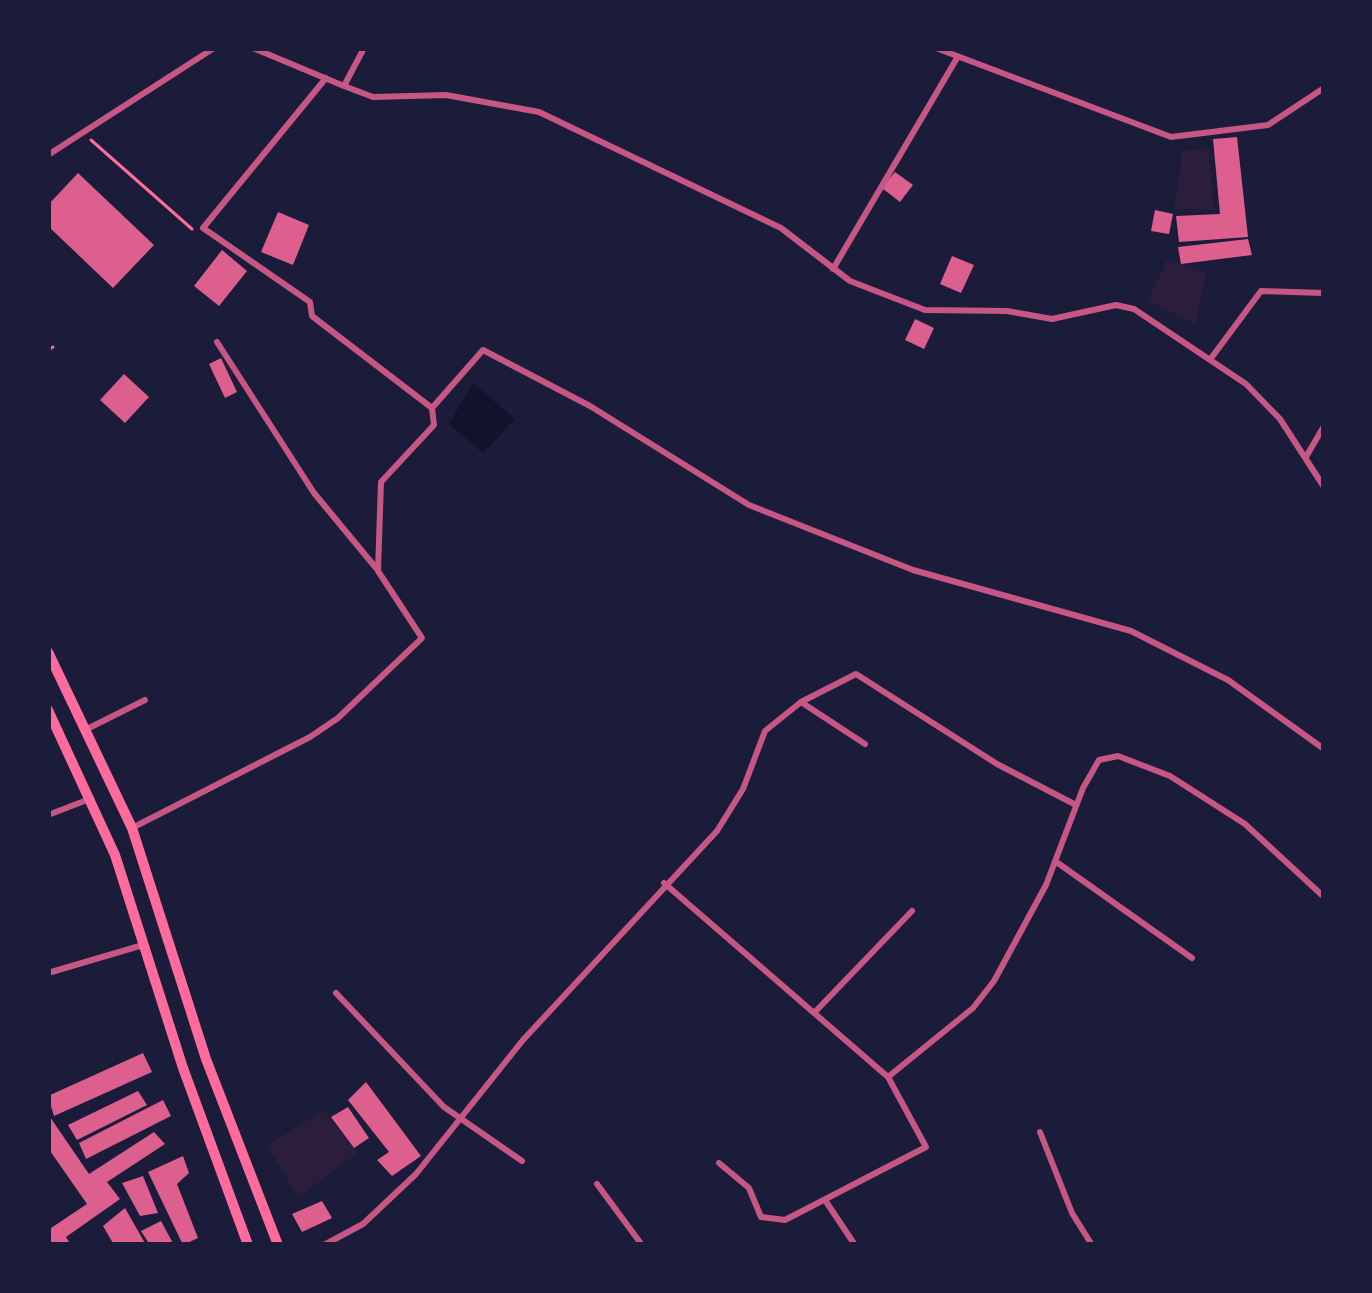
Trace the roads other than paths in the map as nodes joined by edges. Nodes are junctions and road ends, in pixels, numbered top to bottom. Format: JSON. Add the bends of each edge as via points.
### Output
{"nodes":[{"id":1,"x":214,"y":48,"type":"edge"},
{"id":2,"x":253,"y":48,"type":"edge"},
{"id":3,"x":364,"y":48,"type":"edge"},
{"id":4,"x":936,"y":48,"type":"edge"},
{"id":5,"x":957,"y":58,"type":"junction"},
{"id":6,"x":326,"y":78,"type":"junction"},
{"id":7,"x":344,"y":86,"type":"junction"},
{"id":8,"x":1324,"y":88,"type":"edge"},
{"id":9,"x":48,"y":155,"type":"edge"},
{"id":10,"x":833,"y":269,"type":"junction"},
{"id":11,"x":1324,"y":293,"type":"edge"},
{"id":12,"x":217,"y":342,"type":"dead end"},
{"id":13,"x":1212,"y":357,"type":"junction"},
{"id":14,"x":432,"y":408,"type":"junction"},
{"id":15,"x":1324,"y":426,"type":"edge"},
{"id":16,"x":1306,"y":458,"type":"junction"},
{"id":17,"x":1324,"y":487,"type":"edge"},
{"id":18,"x":378,"y":571,"type":"junction"},
{"id":19,"x":48,"y":652,"type":"edge"},
{"id":20,"x":145,"y":700,"type":"dead end"},
{"id":21,"x":801,"y":702,"type":"junction"},
{"id":22,"x":48,"y":710,"type":"edge"},
{"id":23,"x":85,"y":730,"type":"junction"},
{"id":24,"x":865,"y":744,"type":"dead end"},
{"id":25,"x":1324,"y":749,"type":"edge"},
{"id":26,"x":90,"y":799,"type":"junction"},
{"id":27,"x":1076,"y":806,"type":"junction"},
{"id":28,"x":48,"y":815,"type":"edge"},
{"id":29,"x":132,"y":827,"type":"junction"},
{"id":30,"x":1055,"y":861,"type":"junction"},
{"id":31,"x":664,"y":883,"type":"junction"},
{"id":32,"x":1324,"y":898,"type":"edge"},
{"id":33,"x":911,"y":911,"type":"dead end"},
{"id":34,"x":143,"y":945,"type":"junction"},
{"id":35,"x":1192,"y":958,"type":"dead end"},
{"id":36,"x":48,"y":973,"type":"edge"},
{"id":37,"x":336,"y":993,"type":"dead end"},
{"id":38,"x":814,"y":1013,"type":"junction"},
{"id":39,"x":888,"y":1077,"type":"junction"},
{"id":40,"x":457,"y":1116,"type":"junction"},
{"id":41,"x":1040,"y":1132,"type":"dead end"},
{"id":42,"x":522,"y":1161,"type":"dead end"},
{"id":43,"x":719,"y":1163,"type":"dead end"},
{"id":44,"x":597,"y":1184,"type":"dead end"},
{"id":45,"x":825,"y":1200,"type":"junction"},
{"id":46,"x":248,"y":1245,"type":"edge"},
{"id":47,"x":278,"y":1245,"type":"edge"},
{"id":48,"x":324,"y":1245,"type":"edge"},
{"id":49,"x":642,"y":1245,"type":"edge"},
{"id":50,"x":855,"y":1245,"type":"edge"},
{"id":51,"x":1092,"y":1245,"type":"edge"}],
"edges":[{"from":1,"to":9,"type":"street"},
{"from":2,"to":6,"type":"street"},
{"from":3,"to":7,"type":"street"},
{"from":4,"to":5,"type":"street"},
{"from":5,"to":8,"type":"street","via":[[1171,137],[1268,125]]},
{"from":5,"to":10,"type":"street"},
{"from":6,"to":7,"type":"street"},
{"from":6,"to":14,"type":"street","via":[[203,228],[310,302],[312,316]]},
{"from":7,"to":10,"type":"street","via":[[373,97],[446,94],[538,112],[781,228]]},
{"from":10,"to":13,"type":"street","via":[[941,314],[1006,310],[1052,319],[1116,305],[1134,309]]},
{"from":11,"to":13,"type":"street","via":[[1261,291]]},
{"from":12,"to":18,"type":"street","via":[[314,494]]},
{"from":13,"to":16,"type":"street","via":[[1269,407]]},
{"from":14,"to":18,"type":"street","via":[[434,425],[381,482]]},
{"from":14,"to":25,"type":"street","via":[[483,350],[749,505],[913,570],[1131,631],[1228,680]]},
{"from":15,"to":16,"type":"street"},
{"from":16,"to":17,"type":"street"},
{"from":18,"to":29,"type":"street","via":[[422,638],[310,737]]},
{"from":19,"to":23,"type":"main road"},
{"from":20,"to":23,"type":"street"},
{"from":21,"to":24,"type":"street"},
{"from":21,"to":27,"type":"street","via":[[856,674]]},
{"from":21,"to":31,"type":"street","via":[[765,731],[718,831]]},
{"from":22,"to":26,"type":"main road"},
{"from":23,"to":29,"type":"main road"},
{"from":26,"to":28,"type":"street"},
{"from":26,"to":34,"type":"main road"},
{"from":27,"to":30,"type":"street"},
{"from":27,"to":32,"type":"street","via":[[1099,760],[1118,756],[1170,776],[1245,824]]},
{"from":29,"to":47,"type":"main road","via":[[206,1060]]},
{"from":30,"to":35,"type":"street"},
{"from":30,"to":39,"type":"street","via":[[994,981]]},
{"from":31,"to":38,"type":"street"},
{"from":31,"to":40,"type":"street"},
{"from":33,"to":38,"type":"street"},
{"from":34,"to":36,"type":"street"},
{"from":34,"to":46,"type":"main road"},
{"from":37,"to":40,"type":"street"},
{"from":38,"to":39,"type":"street"},
{"from":39,"to":45,"type":"street","via":[[926,1147]]},
{"from":40,"to":42,"type":"street"},
{"from":40,"to":48,"type":"street","via":[[387,1204]]},
{"from":41,"to":51,"type":"street"},
{"from":43,"to":45,"type":"street","via":[[749,1188],[761,1217],[785,1220]]},
{"from":44,"to":49,"type":"street"},
{"from":45,"to":50,"type":"street"}]}
